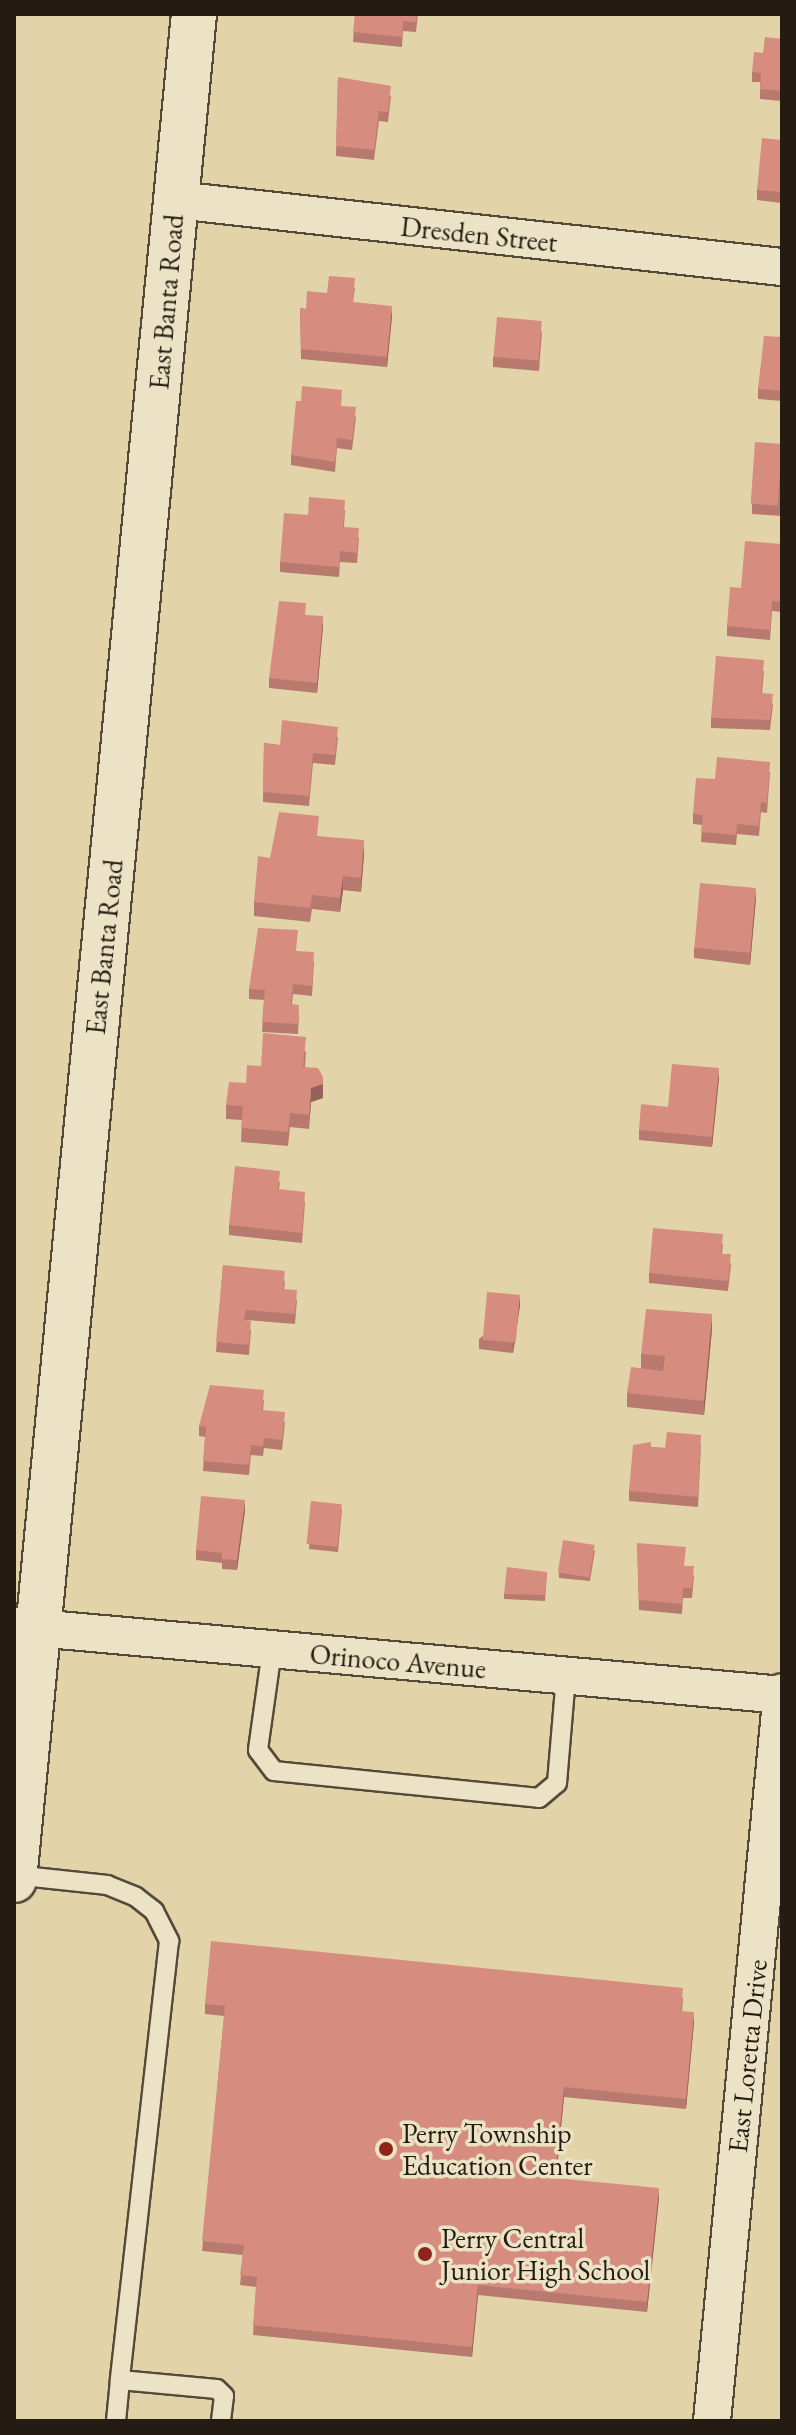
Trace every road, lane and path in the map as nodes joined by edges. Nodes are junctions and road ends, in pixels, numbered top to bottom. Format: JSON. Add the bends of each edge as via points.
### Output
{"nodes":[{"id":1,"x":194,"y":14,"type":"edge"},
{"id":2,"x":176,"y":200,"type":"junction"},
{"id":3,"x":782,"y":267,"type":"edge"},
{"id":4,"x":26,"y":1628,"type":"edge"},
{"id":5,"x":272,"y":1650,"type":"junction"},
{"id":6,"x":566,"y":1675,"type":"junction"},
{"id":7,"x":782,"y":1694,"type":"edge"},
{"id":8,"x":14,"y":1877,"type":"edge"},
{"id":9,"x":120,"y":2380,"type":"junction"},
{"id":10,"x":116,"y":2421,"type":"edge"},
{"id":11,"x":221,"y":2421,"type":"edge"},
{"id":12,"x":712,"y":2421,"type":"edge"}],
"edges":[{"from":1,"to":2,"type":"street","name":"East Banta Road"},
{"from":2,"to":3,"type":"street","name":"Dresden Street"},
{"from":2,"to":4,"type":"street","name":"East Banta Road"},
{"from":4,"to":5,"type":"street","name":"Orinoco Avenue"},
{"from":4,"to":8,"type":"street","name":"East Banta Road"},
{"from":5,"to":6,"type":"street","name":"Orinoco Avenue"},
{"from":5,"to":6,"type":"lane","via":[[258,1750],[274,1771],[539,1798],[557,1783]]},
{"from":6,"to":7,"type":"street","name":"Orinoco Avenue"},
{"from":7,"to":12,"type":"street","name":"East Loretta Drive"},
{"from":8,"to":9,"type":"lane","via":[[107,1885],[154,1911],[169,1941]]},
{"from":9,"to":10,"type":"lane"},
{"from":9,"to":11,"type":"lane","via":[[217,2389],[224,2396]]}]}
